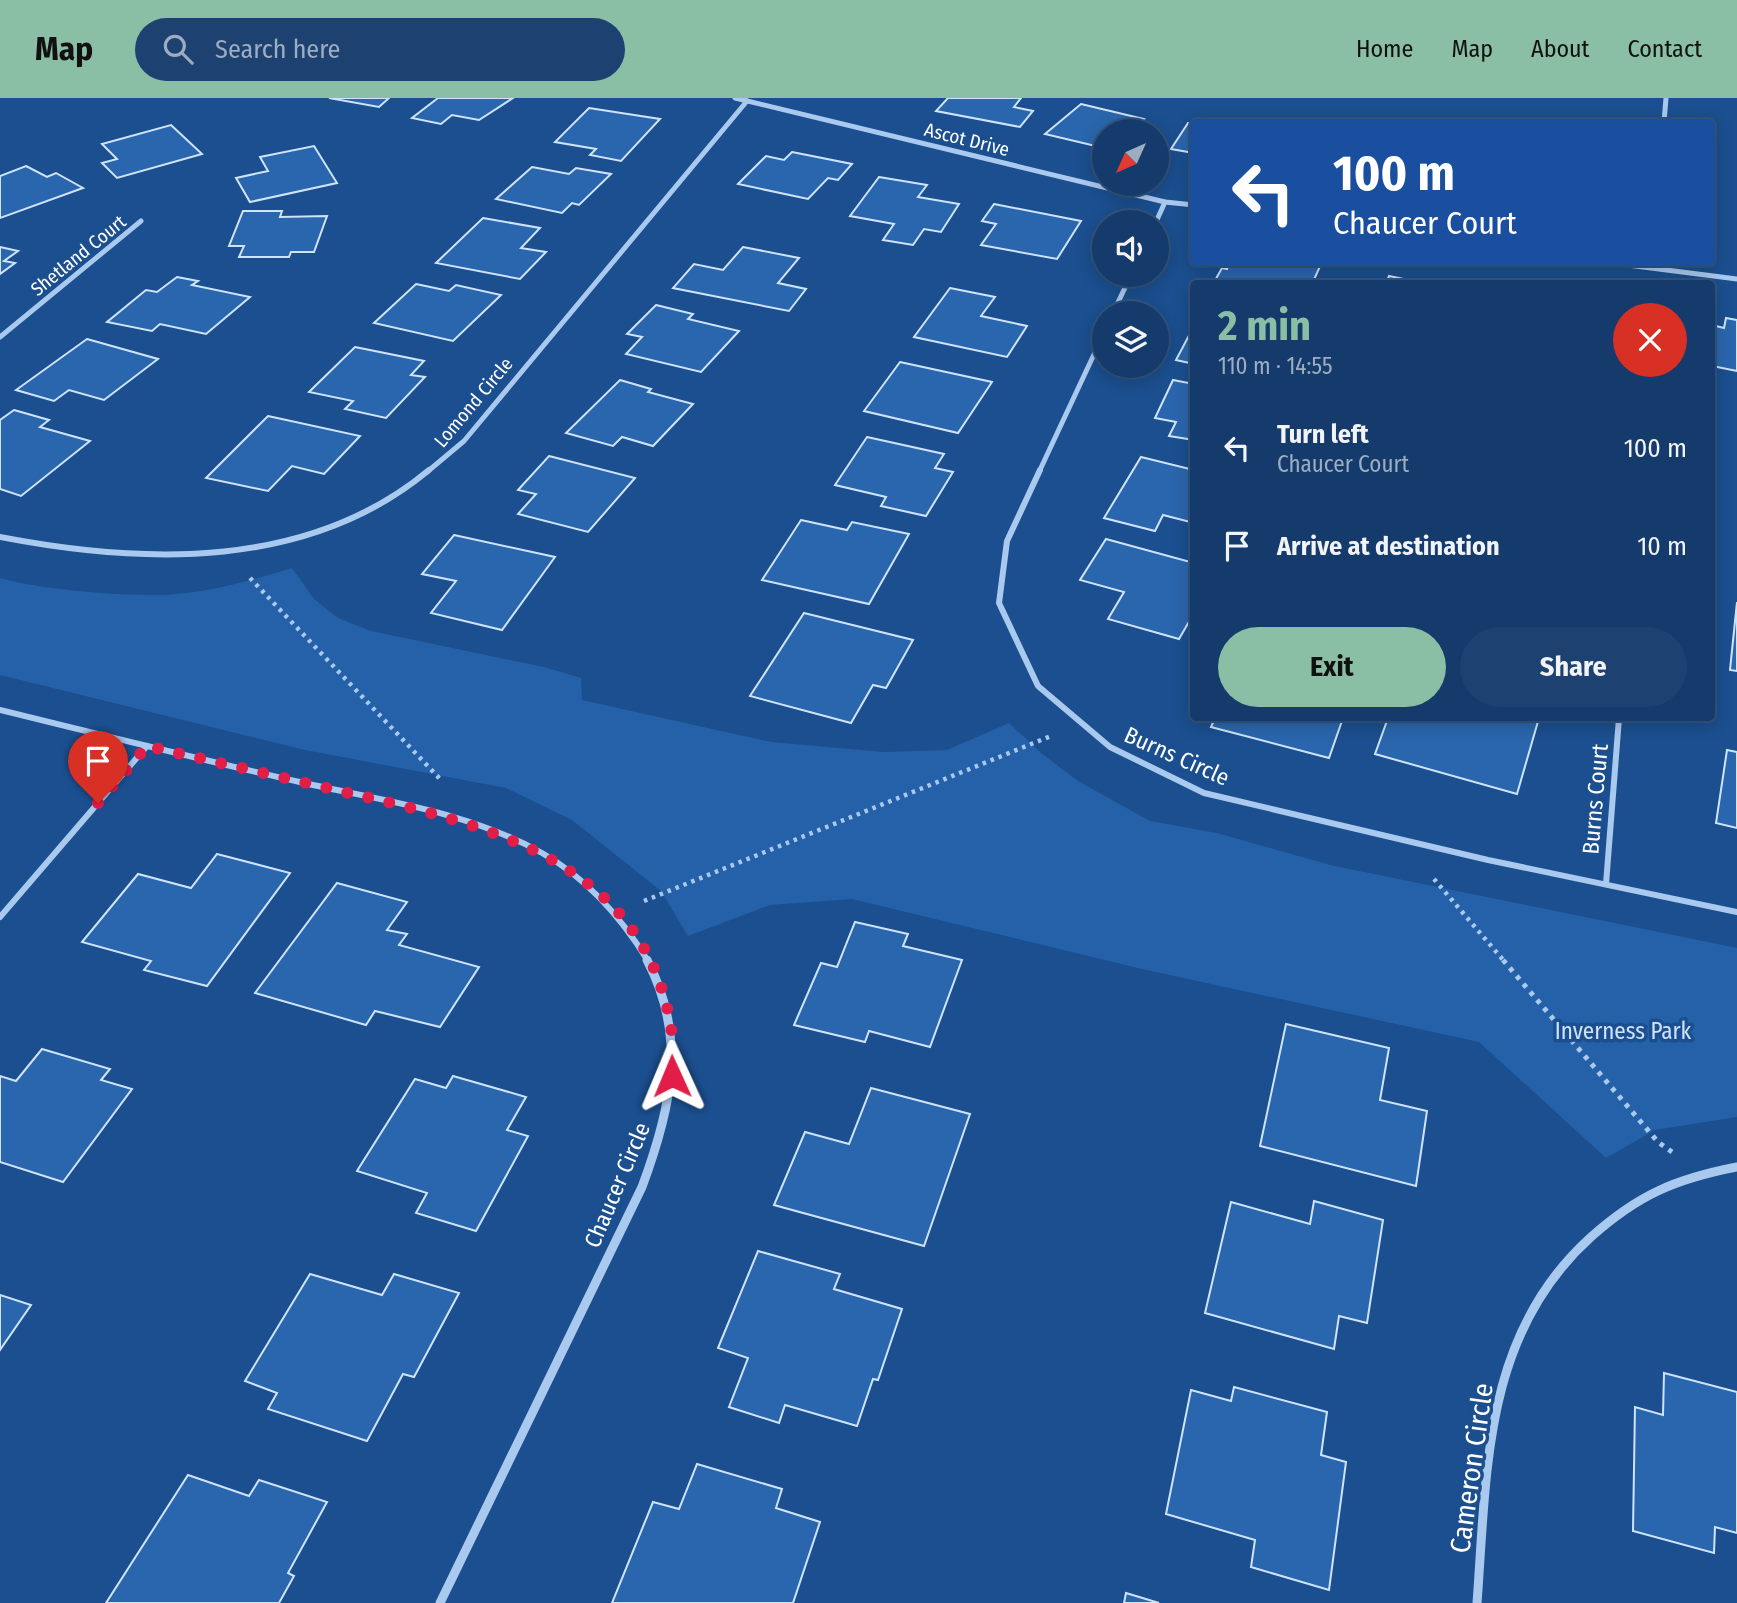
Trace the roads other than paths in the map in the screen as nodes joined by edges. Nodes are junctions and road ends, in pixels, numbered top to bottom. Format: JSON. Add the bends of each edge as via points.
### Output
{"nodes":[{"id":1,"x":735,"y":98,"type":"edge"},
{"id":2,"x":1665,"y":98,"type":"edge"},
{"id":3,"x":747,"y":101,"type":"junction"},
{"id":4,"x":1664,"y":119,"type":"edge"},
{"id":5,"x":1166,"y":202,"type":"junction"},
{"id":6,"x":1190,"y":205,"type":"edge"},
{"id":7,"x":1162,"y":210,"type":"edge"},
{"id":8,"x":141,"y":221,"type":"dead end"},
{"id":9,"x":1630,"y":266,"type":"edge"},
{"id":10,"x":1656,"y":266,"type":"edge"},
{"id":11,"x":1656,"y":270,"type":"junction"},
{"id":12,"x":1737,"y":279,"type":"edge"},
{"id":13,"x":0,"y":337,"type":"edge"},
{"id":14,"x":1092,"y":359,"type":"edge"},
{"id":15,"x":0,"y":537,"type":"edge"},
{"id":16,"x":0,"y":710,"type":"edge"},
{"id":17,"x":1619,"y":721,"type":"edge"},
{"id":18,"x":147,"y":746,"type":"junction"},
{"id":19,"x":1606,"y":884,"type":"junction"},
{"id":20,"x":1737,"y":912,"type":"edge"},
{"id":21,"x":0,"y":918,"type":"edge"},
{"id":22,"x":1737,"y":1167,"type":"edge"},
{"id":23,"x":440,"y":1603,"type":"edge"},
{"id":24,"x":1476,"y":1603,"type":"edge"}],
"edges":[{"from":1,"to":3,"type":"street","name":"Ascot Drive"},
{"from":2,"to":4,"type":"street"},
{"from":3,"to":5,"type":"street","name":"Ascot Drive"},
{"from":3,"to":15,"type":"street","name":"Lomond Circle","via":[[464,441],[410,488],[353,516],[280,543],[173,558],[60,551]]},
{"from":5,"to":6,"type":"street","name":"Ascot Drive"},
{"from":5,"to":7,"type":"street"},
{"from":8,"to":13,"type":"street","name":"Shetland Court"},
{"from":9,"to":11,"type":"street"},
{"from":10,"to":11,"type":"street"},
{"from":11,"to":12,"type":"street"},
{"from":14,"to":19,"type":"street","name":"Burns Circle","via":[[1007,541],[999,603],[1038,686],[1110,747],[1204,793]]},
{"from":16,"to":18,"type":"street","name":"Chaucer Circle"},
{"from":17,"to":19,"type":"street","name":"Burns Court"},
{"from":18,"to":21,"type":"street"},
{"from":18,"to":23,"type":"street","name":"Chaucer Circle","via":[[422,810],[507,836],[557,861],[600,894],[635,934],[660,984],[671,1030],[672,1076],[664,1125],[642,1187]]},
{"from":19,"to":20,"type":"street","name":"Burns Circle"},
{"from":22,"to":24,"type":"street","name":"Cameron Circle","via":[[1689,1177],[1629,1207],[1577,1248],[1538,1296],[1510,1354],[1493,1435]]}]}
